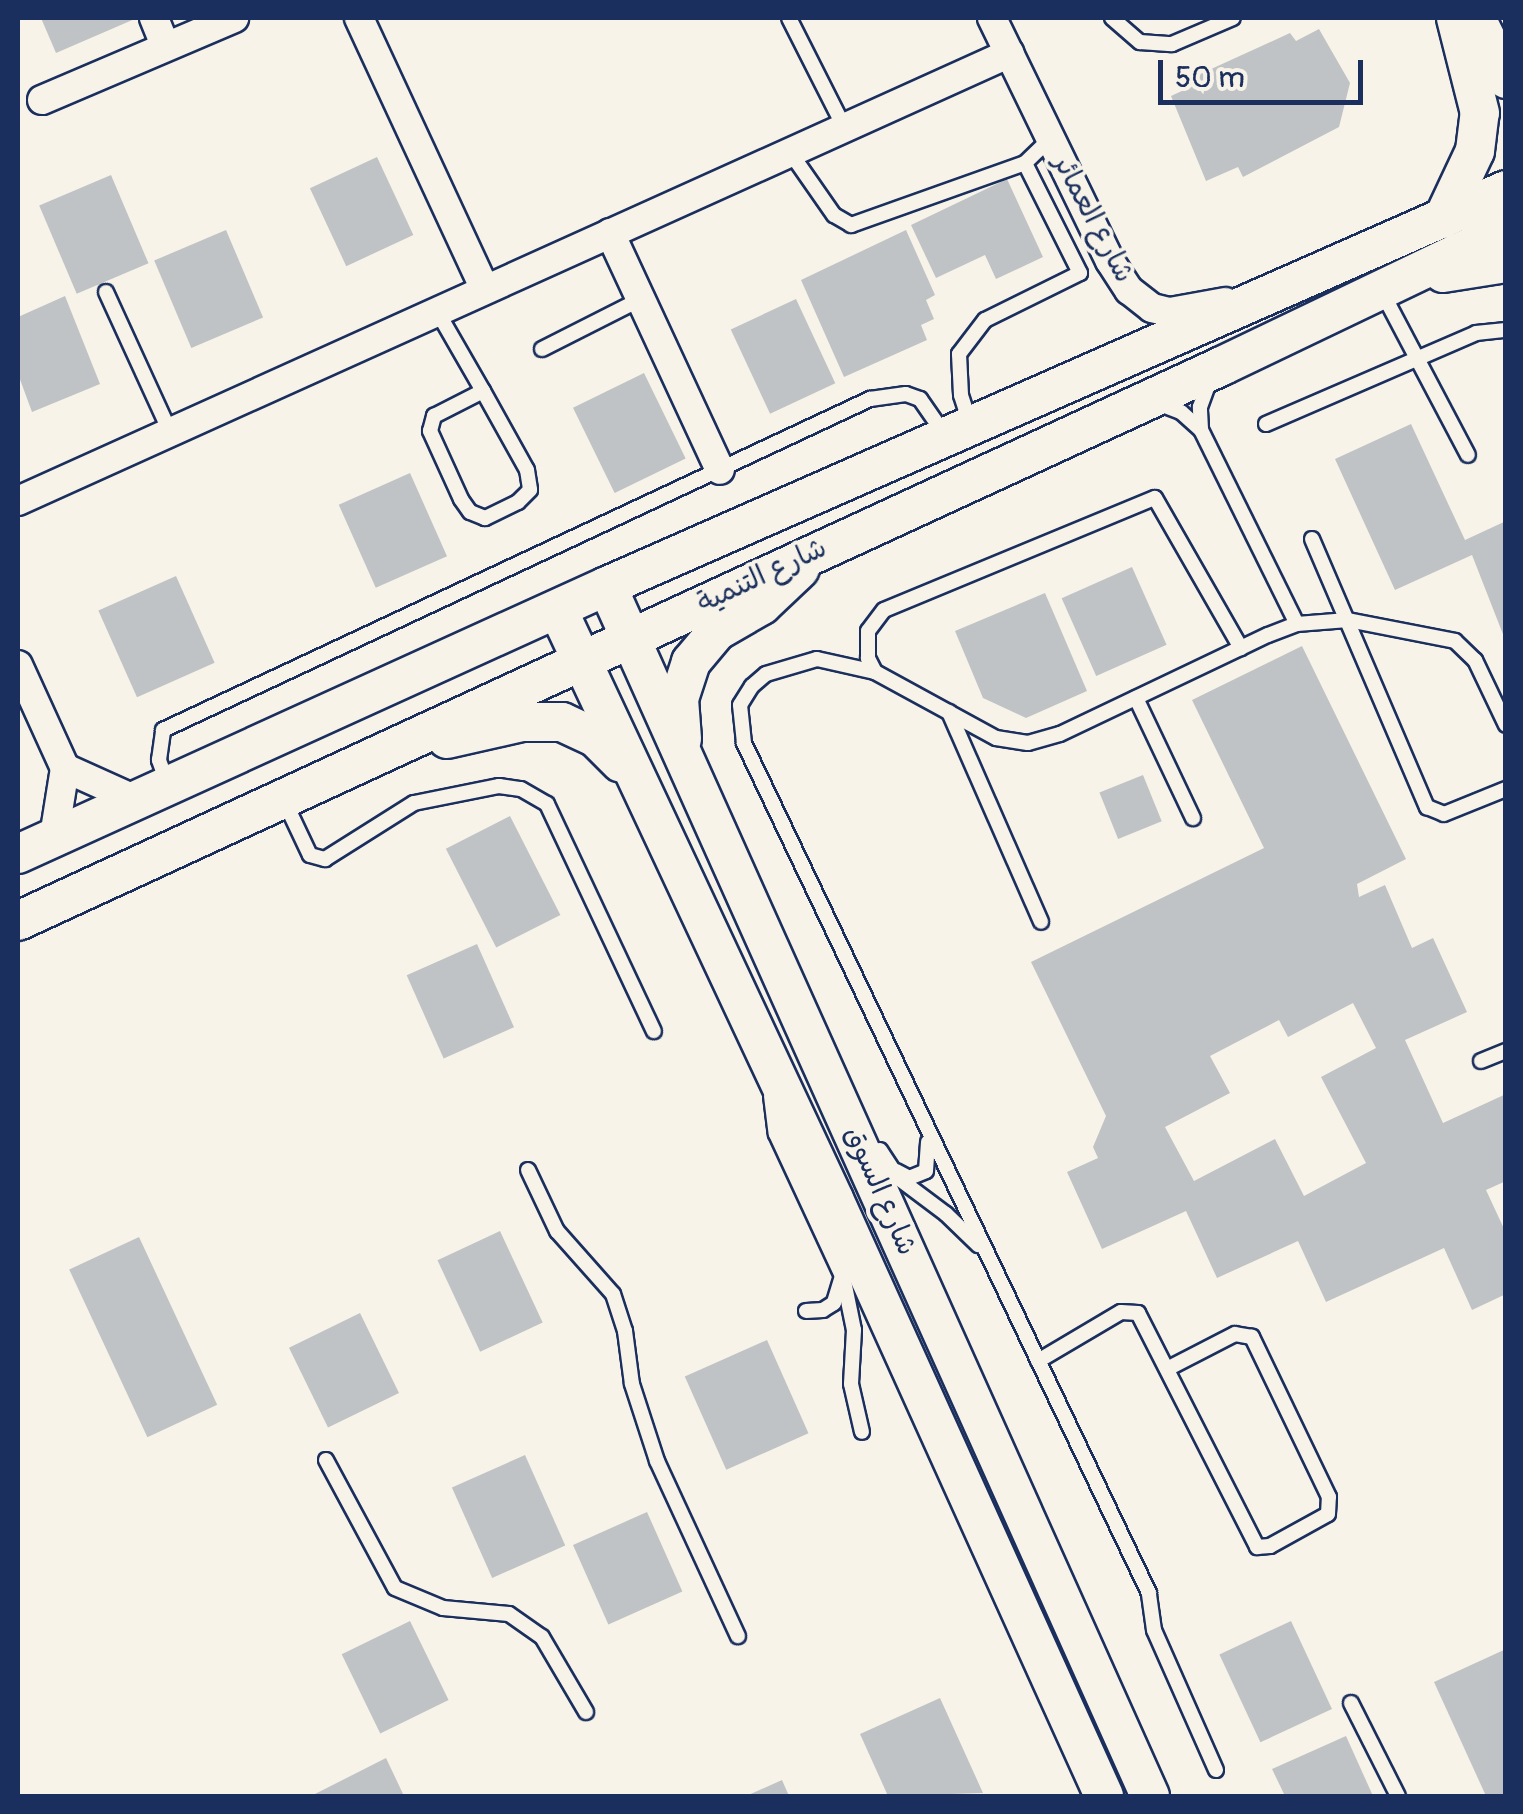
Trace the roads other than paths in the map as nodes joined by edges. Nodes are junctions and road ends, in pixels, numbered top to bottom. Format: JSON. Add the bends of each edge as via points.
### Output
{"nodes":[{"id":1,"x":154,"y":18,"type":"edge"},
{"id":2,"x":234,"y":18,"type":"edge"},
{"id":3,"x":359,"y":18,"type":"edge"},
{"id":4,"x":789,"y":18,"type":"edge"},
{"id":5,"x":992,"y":18,"type":"edge"},
{"id":6,"x":1112,"y":18,"type":"edge"},
{"id":7,"x":1234,"y":18,"type":"edge"},
{"id":8,"x":1456,"y":18,"type":"edge"},
{"id":9,"x":1476,"y":18,"type":"edge"},
{"id":10,"x":166,"y":46,"type":"junction"},
{"id":11,"x":1010,"y":53,"type":"junction"},
{"id":12,"x":1506,"y":79,"type":"edge"},
{"id":13,"x":42,"y":100,"type":"dead end"},
{"id":14,"x":844,"y":127,"type":"junction"},
{"id":15,"x":1051,"y":138,"type":"junction"},
{"id":16,"x":790,"y":152,"type":"junction"},
{"id":17,"x":1025,"y":163,"type":"junction"},
{"id":18,"x":1506,"y":190,"type":"edge"},
{"id":19,"x":1443,"y":219,"type":"junction"},
{"id":20,"x":1506,"y":230,"type":"edge"},
{"id":21,"x":610,"y":232,"type":"junction"},
{"id":22,"x":1110,"y":260,"type":"junction"},
{"id":23,"x":1506,"y":263,"type":"edge"},
{"id":24,"x":1080,"y":274,"type":"junction"},
{"id":25,"x":1415,"y":274,"type":"junction"},
{"id":26,"x":485,"y":289,"type":"junction"},
{"id":27,"x":1381,"y":291,"type":"junction"},
{"id":28,"x":106,"y":292,"type":"dead end"},
{"id":29,"x":1267,"y":297,"type":"junction"},
{"id":30,"x":641,"y":298,"type":"junction"},
{"id":31,"x":437,"y":311,"type":"junction"},
{"id":32,"x":1506,"y":330,"type":"edge"},
{"id":33,"x":542,"y":349,"type":"dead end"},
{"id":34,"x":1416,"y":358,"type":"junction"},
{"id":35,"x":1222,"y":366,"type":"junction"},
{"id":36,"x":483,"y":391,"type":"junction"},
{"id":37,"x":1142,"y":402,"type":"junction"},
{"id":38,"x":1266,"y":424,"type":"dead end"},
{"id":39,"x":1201,"y":430,"type":"junction"},
{"id":40,"x":170,"y":432,"type":"junction"},
{"id":41,"x":959,"y":434,"type":"junction"},
{"id":42,"x":1468,"y":455,"type":"dead end"},
{"id":43,"x":720,"y":470,"type":"junction"},
{"id":44,"x":18,"y":501,"type":"edge"},
{"id":45,"x":1312,"y":538,"type":"dead end"},
{"id":46,"x":815,"y":551,"type":"junction"},
{"id":47,"x":607,"y":586,"type":"junction"},
{"id":48,"x":558,"y":610,"type":"junction"},
{"id":49,"x":1348,"y":620,"type":"junction"},
{"id":50,"x":1297,"y":624,"type":"junction"},
{"id":51,"x":630,"y":638,"type":"junction"},
{"id":52,"x":1241,"y":648,"type":"junction"},
{"id":53,"x":581,"y":662,"type":"junction"},
{"id":54,"x":18,"y":665,"type":"edge"},
{"id":55,"x":875,"y":672,"type":"junction"},
{"id":56,"x":1136,"y":698,"type":"junction"},
{"id":57,"x":26,"y":706,"type":"edge"},
{"id":58,"x":949,"y":712,"type":"junction"},
{"id":59,"x":1506,"y":725,"type":"edge"},
{"id":60,"x":415,"y":736,"type":"junction"},
{"id":61,"x":686,"y":762,"type":"junction"},
{"id":62,"x":66,"y":768,"type":"junction"},
{"id":63,"x":633,"y":775,"type":"junction"},
{"id":64,"x":1506,"y":789,"type":"edge"},
{"id":65,"x":152,"y":793,"type":"junction"},
{"id":66,"x":283,"y":798,"type":"junction"},
{"id":67,"x":1193,"y":818,"type":"dead end"},
{"id":68,"x":54,"y":837,"type":"junction"},
{"id":69,"x":18,"y":854,"type":"edge"},
{"id":70,"x":18,"y":921,"type":"edge"},
{"id":71,"x":1041,"y":922,"type":"dead end"},
{"id":72,"x":654,"y":1031,"type":"dead end"},
{"id":73,"x":812,"y":1040,"type":"junction"},
{"id":74,"x":1506,"y":1051,"type":"edge"},
{"id":75,"x":768,"y":1060,"type":"junction"},
{"id":76,"x":1481,"y":1061,"type":"dead end"},
{"id":77,"x":856,"y":1099,"type":"dead end"},
{"id":78,"x":922,"y":1118,"type":"junction"},
{"id":79,"x":870,"y":1127,"type":"dead end"},
{"id":80,"x":884,"y":1160,"type":"junction"},
{"id":81,"x":528,"y":1170,"type":"dead end"},
{"id":82,"x":990,"y":1262,"type":"junction"},
{"id":83,"x":842,"y":1276,"type":"junction"},
{"id":84,"x":806,"y":1312,"type":"dead end"},
{"id":85,"x":1038,"y":1361,"type":"junction"},
{"id":86,"x":1168,"y":1369,"type":"junction"},
{"id":87,"x":862,"y":1432,"type":"dead end"},
{"id":88,"x":326,"y":1460,"type":"dead end"},
{"id":89,"x":738,"y":1636,"type":"dead end"},
{"id":90,"x":1352,"y":1703,"type":"dead end"},
{"id":91,"x":586,"y":1712,"type":"dead end"},
{"id":92,"x":1216,"y":1770,"type":"dead end"},
{"id":93,"x":1104,"y":1796,"type":"edge"},
{"id":94,"x":1150,"y":1796,"type":"edge"},
{"id":95,"x":1398,"y":1796,"type":"edge"}],
"edges":[{"from":1,"to":10,"type":"street"},
{"from":2,"to":10,"type":"street"},
{"from":3,"to":26,"type":"street"},
{"from":4,"to":14,"type":"lane"},
{"from":5,"to":11,"type":"street","name":"شارع العمائر"},
{"from":6,"to":7,"type":"lane","via":[[1140,42],[1172,44]]},
{"from":8,"to":19,"type":"street","via":[[1480,113],[1475,151]]},
{"from":9,"to":12,"type":"street"},
{"from":10,"to":13,"type":"street"},
{"from":11,"to":14,"type":"street"},
{"from":11,"to":15,"type":"street","name":"شارع العمائر"},
{"from":14,"to":16,"type":"street"},
{"from":15,"to":17,"type":"lane"},
{"from":15,"to":22,"type":"street","name":"شارع العمائر"},
{"from":16,"to":17,"type":"lane","via":[[834,215],[851,225]]},
{"from":16,"to":21,"type":"street"},
{"from":17,"to":24,"type":"lane"},
{"from":18,"to":19,"type":"street","name":"شارع التنمية"},
{"from":19,"to":29,"type":"street","name":"شارع التنمية"},
{"from":20,"to":25,"type":"street","name":"شارع التنمية"},
{"from":21,"to":26,"type":"street"},
{"from":21,"to":30,"type":"street"},
{"from":22,"to":24,"type":"lane"},
{"from":22,"to":29,"type":"street","name":"شارع العمائر","via":[[1129,290],[1152,308],[1170,312]]},
{"from":23,"to":25,"type":"street"},
{"from":24,"to":41,"type":"lane","via":[[985,320],[959,354]]},
{"from":25,"to":27,"type":"street","name":"شارع التنمية"},
{"from":26,"to":31,"type":"street"},
{"from":27,"to":34,"type":"lane"},
{"from":27,"to":35,"type":"street","name":"شارع التنمية"},
{"from":28,"to":40,"type":"lane"},
{"from":29,"to":41,"type":"street","name":"شارع التنمية"},
{"from":30,"to":33,"type":"lane"},
{"from":30,"to":43,"type":"street"},
{"from":31,"to":36,"type":"lane"},
{"from":31,"to":40,"type":"street"},
{"from":32,"to":34,"type":"lane","via":[[1476,333]]},
{"from":34,"to":38,"type":"lane"},
{"from":34,"to":42,"type":"lane"},
{"from":35,"to":37,"type":"street","name":"شارع التنمية"},
{"from":35,"to":39,"type":"lane","via":[[1203,395]]},
{"from":36,"to":36,"type":"lane","via":[[527,470],[530,490],[485,518],[470,512],[430,430],[434,416]]},
{"from":37,"to":39,"type":"lane","via":[[1168,406]]},
{"from":37,"to":46,"type":"street","name":"شارع التنمية"},
{"from":39,"to":50,"type":"lane"},
{"from":40,"to":44,"type":"street"},
{"from":41,"to":43,"type":"lane","via":[[920,399],[890,394]]},
{"from":41,"to":47,"type":"street","name":"شارع التنمية"},
{"from":43,"to":65,"type":"lane","via":[[164,730]]},
{"from":45,"to":49,"type":"lane"},
{"from":46,"to":51,"type":"street","name":"شارع التنمية"},
{"from":46,"to":61,"type":"street","via":[[781,589],[716,631],[691,662],[679,699]]},
{"from":47,"to":48,"type":"street","name":"شارع التنمية"},
{"from":47,"to":51,"type":"street","name":"شارع السوق"},
{"from":48,"to":53,"type":"street","name":"شارع السوق"},
{"from":48,"to":65,"type":"street","name":"شارع التنمية"},
{"from":49,"to":50,"type":"lane"},
{"from":49,"to":59,"type":"lane","via":[[1455,641],[1475,660]]},
{"from":49,"to":64,"type":"lane","via":[[1427,808],[1444,814]]},
{"from":50,"to":52,"type":"lane"},
{"from":51,"to":53,"type":"street","name":"شارع التنمية"},
{"from":51,"to":61,"type":"street","name":"شارع السوق"},
{"from":52,"to":55,"type":"lane","via":[[1154,498],[884,610],[868,632]]},
{"from":52,"to":56,"type":"lane"},
{"from":53,"to":60,"type":"street","name":"شارع التنمية"},
{"from":53,"to":63,"type":"street","name":"شارع السوق"},
{"from":54,"to":57,"type":"street"},
{"from":55,"to":58,"type":"lane"},
{"from":55,"to":78,"type":"lane","via":[[817,659],[766,674],[740,705],[740,724]]},
{"from":56,"to":58,"type":"lane","via":[[1028,743],[996,738]]},
{"from":56,"to":67,"type":"lane"},
{"from":57,"to":62,"type":"street"},
{"from":58,"to":71,"type":"lane"},
{"from":60,"to":63,"type":"street","via":[[450,739],[522,722],[562,722],[596,738]]},
{"from":60,"to":66,"type":"street","name":"شارع التنمية"},
{"from":61,"to":73,"type":"street","name":"شارع السوق"},
{"from":62,"to":65,"type":"street"},
{"from":62,"to":68,"type":"street"},
{"from":63,"to":75,"type":"street","name":"شارع السوق"},
{"from":65,"to":68,"type":"street","name":"شارع التنمية"},
{"from":66,"to":70,"type":"street","name":"شارع التنمية"},
{"from":66,"to":72,"type":"lane","via":[[310,854],[326,858],[414,803],[499,786],[548,804]]},
{"from":68,"to":69,"type":"street","name":"شارع التنمية"},
{"from":73,"to":77,"type":"lane"},
{"from":73,"to":94,"type":"street","name":"شارع السوق"},
{"from":74,"to":76,"type":"lane"},
{"from":75,"to":83,"type":"lane","via":[[776,1134]]},
{"from":75,"to":93,"type":"street","name":"شارع السوق"},
{"from":78,"to":80,"type":"lane","via":[[930,1151],[926,1171],[909,1178]]},
{"from":78,"to":82,"type":"lane"},
{"from":79,"to":80,"type":"lane"},
{"from":80,"to":82,"type":"lane"},
{"from":81,"to":89,"type":"lane","via":[[558,1230],[613,1294],[657,1461]]},
{"from":82,"to":85,"type":"lane"},
{"from":83,"to":84,"type":"lane","via":[[834,1303]]},
{"from":83,"to":87,"type":"lane","via":[[852,1304],[851,1384]]},
{"from":85,"to":86,"type":"lane","via":[[1121,1312],[1138,1313]]},
{"from":85,"to":92,"type":"lane","via":[[1149,1594],[1154,1630]]},
{"from":86,"to":86,"type":"lane","via":[[1235,1334],[1252,1337],[1328,1497],[1328,1514],[1258,1547]]},
{"from":88,"to":91,"type":"lane","via":[[395,1588],[443,1608],[509,1614],[542,1637]]},
{"from":90,"to":95,"type":"lane"}]}
